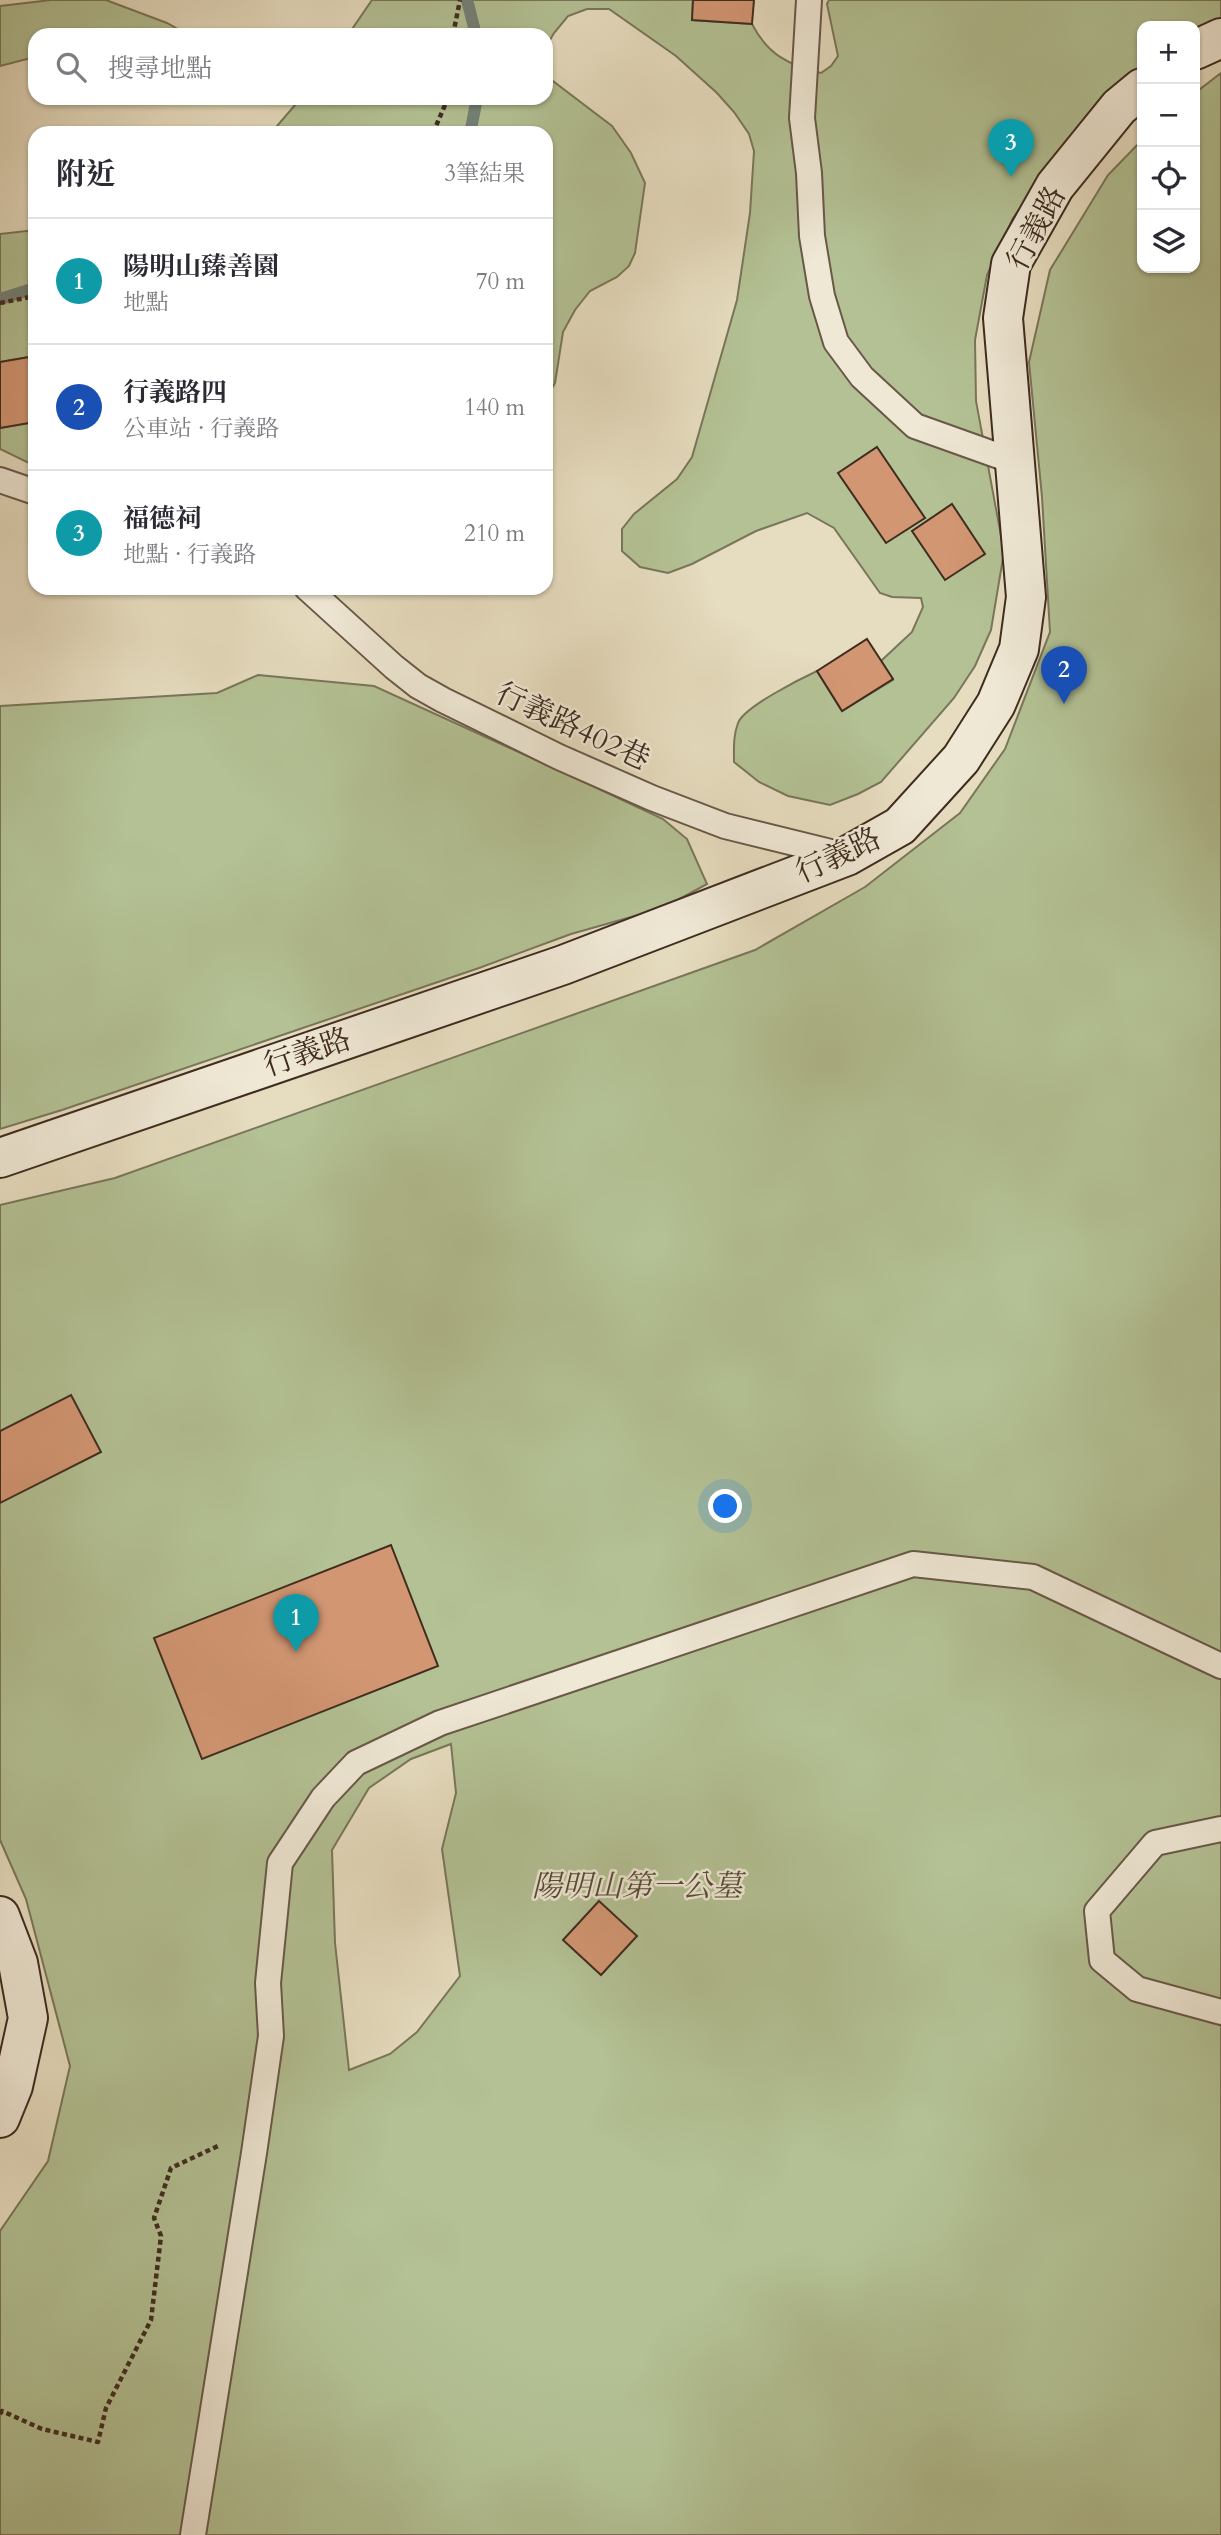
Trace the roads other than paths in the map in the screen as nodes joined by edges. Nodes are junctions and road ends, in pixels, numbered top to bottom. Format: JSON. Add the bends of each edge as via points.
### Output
{"nodes":[{"id":1,"x":809,"y":0,"type":"edge"},
{"id":2,"x":1221,"y":38,"type":"edge"},
{"id":3,"x":1200,"y":48,"type":"edge"},
{"id":4,"x":1137,"y":92,"type":"edge"},
{"id":5,"x":1013,"y":461,"type":"junction"},
{"id":6,"x":0,"y":480,"type":"edge"},
{"id":7,"x":28,"y":490,"type":"edge"},
{"id":8,"x":315,"y":595,"type":"edge"},
{"id":9,"x":847,"y":856,"type":"junction"},
{"id":10,"x":0,"y":1158,"type":"edge"},
{"id":11,"x":1221,"y":1666,"type":"edge"},
{"id":12,"x":1221,"y":1829,"type":"edge"},
{"id":13,"x":0,"y":1916,"type":"edge"},
{"id":14,"x":1221,"y":2012,"type":"edge"},
{"id":15,"x":0,"y":2118,"type":"edge"},
{"id":16,"x":193,"y":2535,"type":"edge"}],
"edges":[{"from":1,"to":5,"type":"lane","via":[[802,118],[812,236],[836,342],[862,377],[915,426]]},
{"from":2,"to":3,"type":"street"},
{"from":4,"to":5,"type":"street","name":"行義路","via":[[1119,107],[1055,186],[1011,264],[1003,318]]},
{"from":5,"to":9,"type":"street","name":"行義路","via":[[1026,597],[1019,649],[996,704],[961,759],[900,826]]},
{"from":6,"to":7,"type":"lane"},
{"from":8,"to":9,"type":"lane","name":"行義路402巷","via":[[418,686],[559,757],[725,827]]},
{"from":9,"to":10,"type":"street","name":"行義路","via":[[563,965]]},
{"from":11,"to":16,"type":"lane","via":[[1033,1577],[913,1564],[440,1723],[356,1763],[323,1798],[281,1864],[268,1983],[271,2036]]},
{"from":12,"to":14,"type":"lane","via":[[1155,1843],[1097,1911],[1102,1960],[1138,1989]]},
{"from":13,"to":15,"type":"street","via":[[18,1963],[28,2018],[13,2086]]}]}
